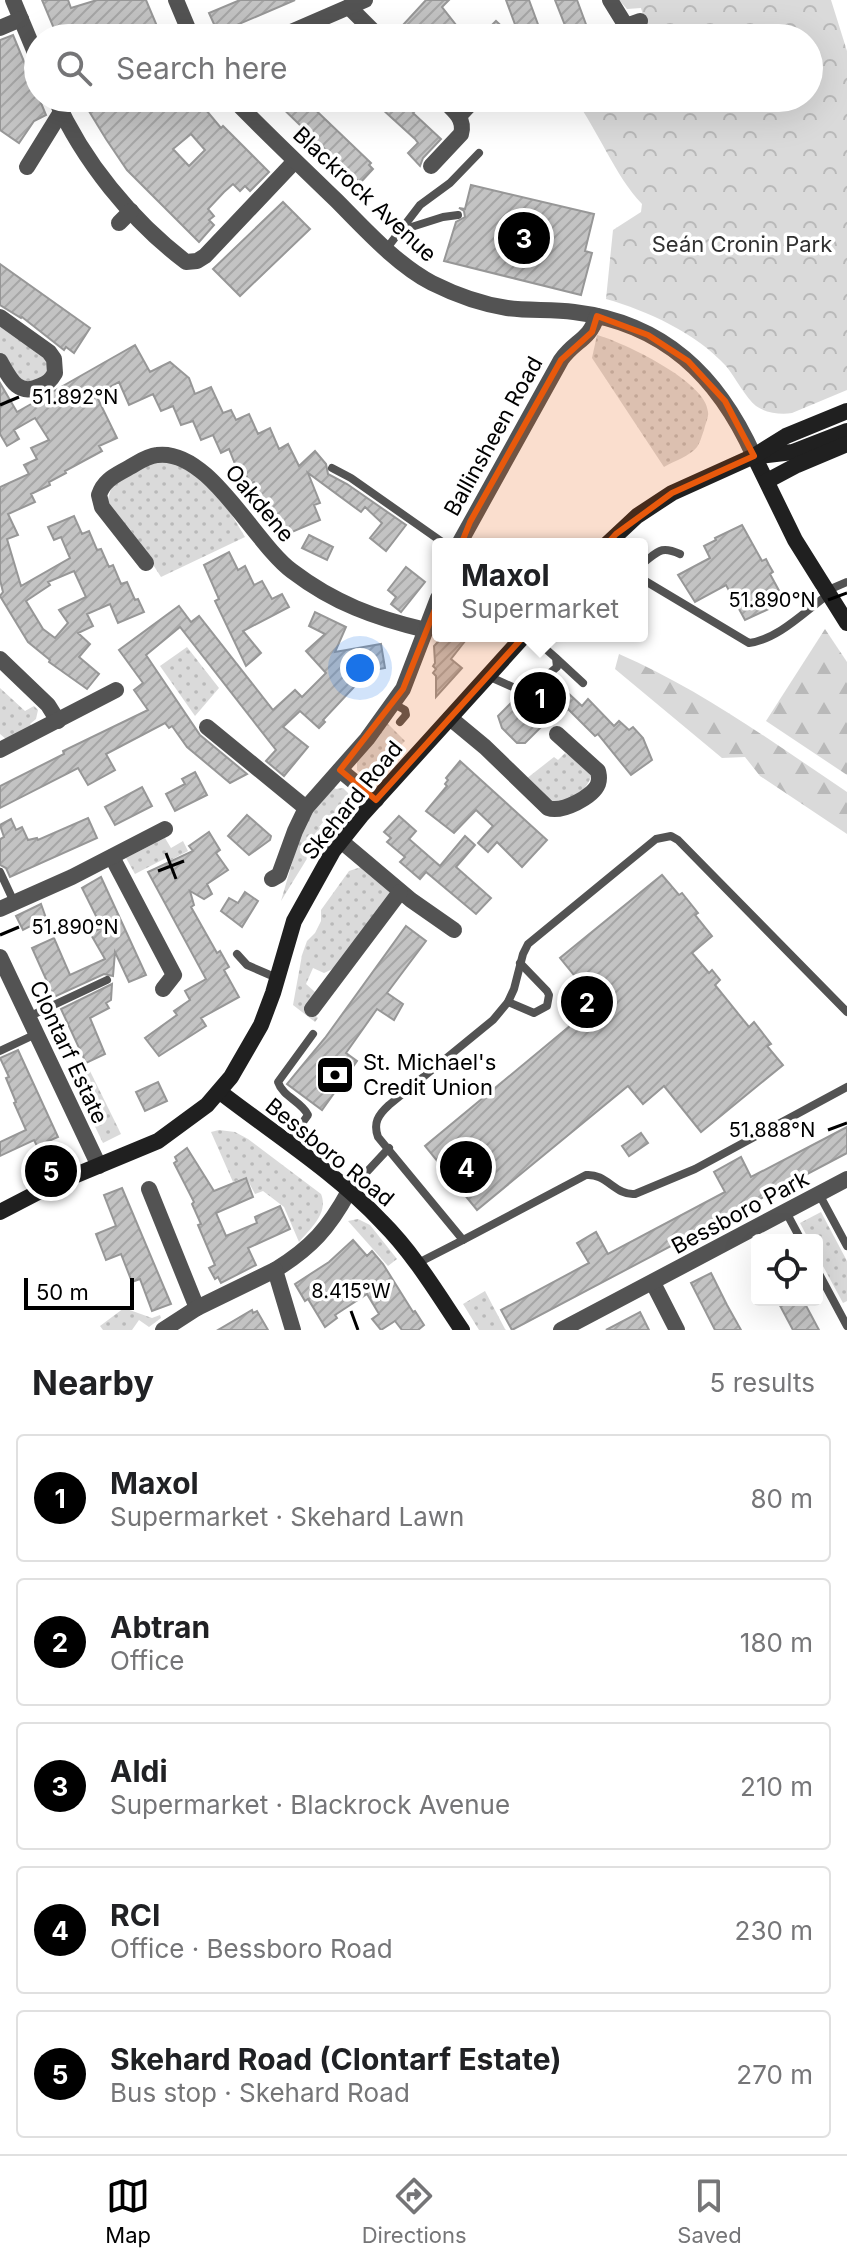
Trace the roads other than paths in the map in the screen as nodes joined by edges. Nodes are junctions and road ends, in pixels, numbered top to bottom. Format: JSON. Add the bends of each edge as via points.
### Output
{"nodes":[{"id":1,"x":13,"y":0,"type":"edge"},
{"id":2,"x":176,"y":0,"type":"edge"},
{"id":3,"x":365,"y":0,"type":"edge"},
{"id":4,"x":610,"y":0,"type":"edge"},
{"id":5,"x":349,"y":7,"type":"junction"},
{"id":6,"x":21,"y":19,"type":"junction"},
{"id":7,"x":640,"y":21,"type":"dead end"},
{"id":8,"x":186,"y":24,"type":"edge"},
{"id":9,"x":311,"y":24,"type":"edge"},
{"id":10,"x":366,"y":24,"type":"edge"},
{"id":11,"x":625,"y":24,"type":"edge"},
{"id":12,"x":632,"y":24,"type":"edge"},
{"id":13,"x":24,"y":26,"type":"edge"},
{"id":14,"x":0,"y":28,"type":"edge"},
{"id":15,"x":54,"y":112,"type":"edge"},
{"id":16,"x":62,"y":112,"type":"edge"},
{"id":17,"x":246,"y":112,"type":"edge"},
{"id":18,"x":455,"y":112,"type":"edge"},
{"id":19,"x":463,"y":112,"type":"edge"},
{"id":20,"x":459,"y":116,"type":"junction"},
{"id":21,"x":479,"y":153,"type":"dead end"},
{"id":22,"x":295,"y":161,"type":"junction"},
{"id":23,"x":431,"y":166,"type":"dead end"},
{"id":24,"x":27,"y":167,"type":"dead end"},
{"id":25,"x":131,"y":211,"type":"junction"},
{"id":26,"x":458,"y":215,"type":"dead end"},
{"id":27,"x":119,"y":223,"type":"dead end"},
{"id":28,"x":398,"y":233,"type":"junction"},
{"id":29,"x":387,"y":248,"type":"junction"},
{"id":30,"x":597,"y":316,"type":"junction"},
{"id":31,"x":0,"y":317,"type":"edge"},
{"id":32,"x":0,"y":361,"type":"edge"},
{"id":33,"x":847,"y":411,"type":"edge"},
{"id":34,"x":847,"y":431,"type":"edge"},
{"id":35,"x":847,"y":444,"type":"edge"},
{"id":36,"x":754,"y":456,"type":"junction"},
{"id":37,"x":332,"y":468,"type":"dead end"},
{"id":38,"x":767,"y":481,"type":"junction"},
{"id":39,"x":436,"y":538,"type":"edge"},
{"id":40,"x":462,"y":538,"type":"edge"},
{"id":41,"x":613,"y":538,"type":"edge"},
{"id":42,"x":680,"y":554,"type":"dead end"},
{"id":43,"x":648,"y":560,"type":"edge"},
{"id":44,"x":146,"y":563,"type":"dead end"},
{"id":45,"x":847,"y":582,"type":"edge"},
{"id":46,"x":648,"y":583,"type":"edge"},
{"id":47,"x":827,"y":592,"type":"junction"},
{"id":48,"x":432,"y":614,"type":"edge"},
{"id":49,"x":847,"y":623,"type":"edge"},
{"id":50,"x":426,"y":630,"type":"junction"},
{"id":51,"x":519,"y":642,"type":"edge"},
{"id":52,"x":538,"y":642,"type":"edge"},
{"id":53,"x":556,"y":658,"type":"junction"},
{"id":54,"x":0,"y":659,"type":"edge"},
{"id":55,"x":488,"y":676,"type":"junction"},
{"id":56,"x":583,"y":683,"type":"dead end"},
{"id":57,"x":116,"y":690,"type":"dead end"},
{"id":58,"x":394,"y":704,"type":"junction"},
{"id":59,"x":450,"y":718,"type":"junction"},
{"id":60,"x":58,"y":721,"type":"junction"},
{"id":61,"x":400,"y":722,"type":"dead end"},
{"id":62,"x":207,"y":727,"type":"dead end"},
{"id":63,"x":561,"y":744,"type":"dead end"},
{"id":64,"x":0,"y":750,"type":"edge"},
{"id":65,"x":340,"y":770,"type":"junction"},
{"id":66,"x":376,"y":800,"type":"junction"},
{"id":67,"x":306,"y":808,"type":"junction"},
{"id":68,"x":165,"y":829,"type":"dead end"},
{"id":69,"x":341,"y":841,"type":"junction"},
{"id":70,"x":112,"y":857,"type":"junction"},
{"id":71,"x":0,"y":872,"type":"edge"},
{"id":72,"x":272,"y":879,"type":"dead end"},
{"id":73,"x":400,"y":892,"type":"junction"},
{"id":74,"x":7,"y":906,"type":"edge"},
{"id":75,"x":454,"y":930,"type":"dead end"},
{"id":76,"x":237,"y":954,"type":"dead end"},
{"id":77,"x":0,"y":957,"type":"edge"},
{"id":78,"x":520,"y":963,"type":"junction"},
{"id":79,"x":278,"y":978,"type":"junction"},
{"id":80,"x":107,"y":980,"type":"dead end"},
{"id":81,"x":163,"y":989,"type":"dead end"},
{"id":82,"x":508,"y":1002,"type":"junction"},
{"id":83,"x":312,"y":1009,"type":"dead end"},
{"id":84,"x":847,"y":1012,"type":"edge"},
{"id":85,"x":28,"y":1017,"type":"junction"},
{"id":86,"x":36,"y":1034,"type":"junction"},
{"id":87,"x":313,"y":1034,"type":"dead end"},
{"id":88,"x":0,"y":1051,"type":"edge"},
{"id":89,"x":847,"y":1087,"type":"edge"},
{"id":90,"x":220,"y":1092,"type":"junction"},
{"id":91,"x":287,"y":1144,"type":"junction"},
{"id":92,"x":389,"y":1148,"type":"junction"},
{"id":93,"x":99,"y":1166,"type":"junction"},
{"id":94,"x":847,"y":1179,"type":"edge"},
{"id":95,"x":149,"y":1189,"type":"dead end"},
{"id":96,"x":349,"y":1191,"type":"junction"},
{"id":97,"x":819,"y":1194,"type":"junction"},
{"id":98,"x":0,"y":1212,"type":"edge"},
{"id":99,"x":786,"y":1212,"type":"junction"},
{"id":100,"x":798,"y":1234,"type":"edge"},
{"id":101,"x":463,"y":1240,"type":"junction"},
{"id":102,"x":847,"y":1246,"type":"edge"},
{"id":103,"x":418,"y":1263,"type":"junction"},
{"id":104,"x":275,"y":1270,"type":"junction"},
{"id":105,"x":823,"y":1281,"type":"edge"},
{"id":106,"x":653,"y":1283,"type":"junction"},
{"id":107,"x":197,"y":1308,"type":"junction"},
{"id":108,"x":847,"y":1326,"type":"edge"},
{"id":109,"x":163,"y":1330,"type":"edge"},
{"id":110,"x":293,"y":1330,"type":"edge"},
{"id":111,"x":462,"y":1330,"type":"edge"},
{"id":112,"x":561,"y":1330,"type":"edge"},
{"id":113,"x":677,"y":1330,"type":"edge"}],
"edges":[{"from":1,"to":6,"type":"street"},
{"from":2,"to":8,"type":"street"},
{"from":3,"to":5,"type":"street"},
{"from":4,"to":11,"type":"street"},
{"from":5,"to":9,"type":"street"},
{"from":5,"to":10,"type":"street"},
{"from":6,"to":13,"type":"street"},
{"from":6,"to":14,"type":"street"},
{"from":7,"to":12,"type":"street"},
{"from":15,"to":24,"type":"street"},
{"from":16,"to":25,"type":"street","via":[[89,158]]},
{"from":17,"to":22,"type":"street","name":"Blackrock Avenue"},
{"from":18,"to":20,"type":"street"},
{"from":19,"to":20,"type":"street"},
{"from":20,"to":23,"type":"street","via":[[461,134]]},
{"from":21,"to":28,"type":"lane","via":[[420,205]]},
{"from":22,"to":25,"type":"street","via":[[197,261],[186,262]]},
{"from":22,"to":29,"type":"street","name":"Blackrock Avenue"},
{"from":25,"to":27,"type":"street"},
{"from":26,"to":28,"type":"lane"},
{"from":28,"to":29,"type":"lane"},
{"from":29,"to":30,"type":"street","name":"Blackrock Avenue","via":[[423,278],[478,302]]},
{"from":30,"to":36,"type":"street","name":"Blackrock Avenue","via":[[648,335],[694,367],[725,401]]},
{"from":30,"to":40,"type":"street","name":"Ballinsheen Road","via":[[592,332],[561,360]]},
{"from":31,"to":32,"type":"street","via":[[49,352],[55,373],[46,383],[21,390]]},
{"from":33,"to":36,"type":"main road","via":[[786,436]]},
{"from":34,"to":36,"type":"main road","via":[[793,452]]},
{"from":35,"to":38,"type":"main road"},
{"from":36,"to":38,"type":"main road"},
{"from":36,"to":41,"type":"main road","via":[[672,493]]},
{"from":37,"to":39,"type":"lane"},
{"from":38,"to":47,"type":"main road"},
{"from":42,"to":43,"type":"lane","via":[[661,550]]},
{"from":44,"to":50,"type":"street","name":"Oakdene","via":[[102,507],[99,495],[108,480],[146,458],[166,454],[215,481],[270,552],[307,582],[357,610]]},
{"from":45,"to":47,"type":"lane"},
{"from":46,"to":47,"type":"lane","via":[[749,643],[789,625]]},
{"from":47,"to":49,"type":"main road"},
{"from":48,"to":50,"type":"street"},
{"from":50,"to":58,"type":"street"},
{"from":51,"to":55,"type":"main road","name":"Skehard Road"},
{"from":52,"to":53,"type":"lane"},
{"from":53,"to":55,"type":"lane","via":[[557,667],[526,693]]},
{"from":53,"to":56,"type":"lane"},
{"from":54,"to":60,"type":"street"},
{"from":55,"to":59,"type":"main road","name":"Skehard Road"},
{"from":57,"to":60,"type":"street"},
{"from":58,"to":61,"type":"lane","via":[[405,710]]},
{"from":58,"to":65,"type":"street"},
{"from":59,"to":63,"type":"street","via":[[553,810],[564,810],[596,788],[600,779],[598,771]]},
{"from":59,"to":66,"type":"main road","name":"Skehard Road"},
{"from":60,"to":64,"type":"street"},
{"from":62,"to":67,"type":"street"},
{"from":65,"to":66,"type":"street"},
{"from":65,"to":67,"type":"street"},
{"from":66,"to":69,"type":"main road","name":"Skehard Road"},
{"from":67,"to":72,"type":"street","via":[[279,875]]},
{"from":68,"to":70,"type":"street"},
{"from":69,"to":73,"type":"street"},
{"from":69,"to":79,"type":"main road","name":"Skehard Road","via":[[303,902]]},
{"from":70,"to":74,"type":"street"},
{"from":70,"to":81,"type":"street","via":[[174,975]]},
{"from":71,"to":74,"type":"lane"},
{"from":73,"to":75,"type":"street"},
{"from":73,"to":83,"type":"street"},
{"from":76,"to":79,"type":"lane","via":[[247,965]]},
{"from":77,"to":85,"type":"street","name":"Clontarf Estate"},
{"from":78,"to":82,"type":"lane"},
{"from":78,"to":82,"type":"lane","via":[[541,983],[549,1000],[534,1013]]},
{"from":78,"to":84,"type":"lane","via":[[528,944],[656,839],[671,836]]},
{"from":79,"to":90,"type":"main road","name":"Skehard Road","via":[[251,1044]]},
{"from":80,"to":85,"type":"lane"},
{"from":82,"to":92,"type":"lane","via":[[379,1116],[378,1137]]},
{"from":85,"to":86,"type":"street","name":"Clontarf Estate"},
{"from":86,"to":88,"type":"lane"},
{"from":86,"to":93,"type":"street","name":"Clontarf Estate"},
{"from":87,"to":91,"type":"lane","via":[[278,1082],[308,1115]]},
{"from":89,"to":101,"type":"lane","via":[[695,1169],[635,1194],[586,1175]]},
{"from":90,"to":91,"type":"main road","name":"Bessboro Road"},
{"from":90,"to":93,"type":"main road","name":"Skehard Road","via":[[178,1129]]},
{"from":91,"to":96,"type":"main road","name":"Bessboro Road"},
{"from":92,"to":96,"type":"lane"},
{"from":92,"to":101,"type":"lane"},
{"from":93,"to":98,"type":"main road","name":"Skehard Road"},
{"from":94,"to":97,"type":"street","name":"Bessboro Park"},
{"from":95,"to":107,"type":"street"},
{"from":96,"to":103,"type":"main road","name":"Bessboro Road"},
{"from":96,"to":104,"type":"street","via":[[312,1244]]},
{"from":97,"to":99,"type":"street","name":"Bessboro Park"},
{"from":97,"to":102,"type":"lane"},
{"from":99,"to":100,"type":"lane"},
{"from":99,"to":106,"type":"street","name":"Bessboro Park"},
{"from":101,"to":103,"type":"lane"},
{"from":103,"to":111,"type":"main road","name":"Bessboro Road"},
{"from":104,"to":107,"type":"street"},
{"from":104,"to":110,"type":"street"},
{"from":105,"to":108,"type":"lane"},
{"from":106,"to":112,"type":"street","name":"Bessboro Park"},
{"from":106,"to":113,"type":"street"},
{"from":107,"to":109,"type":"street"}]}
